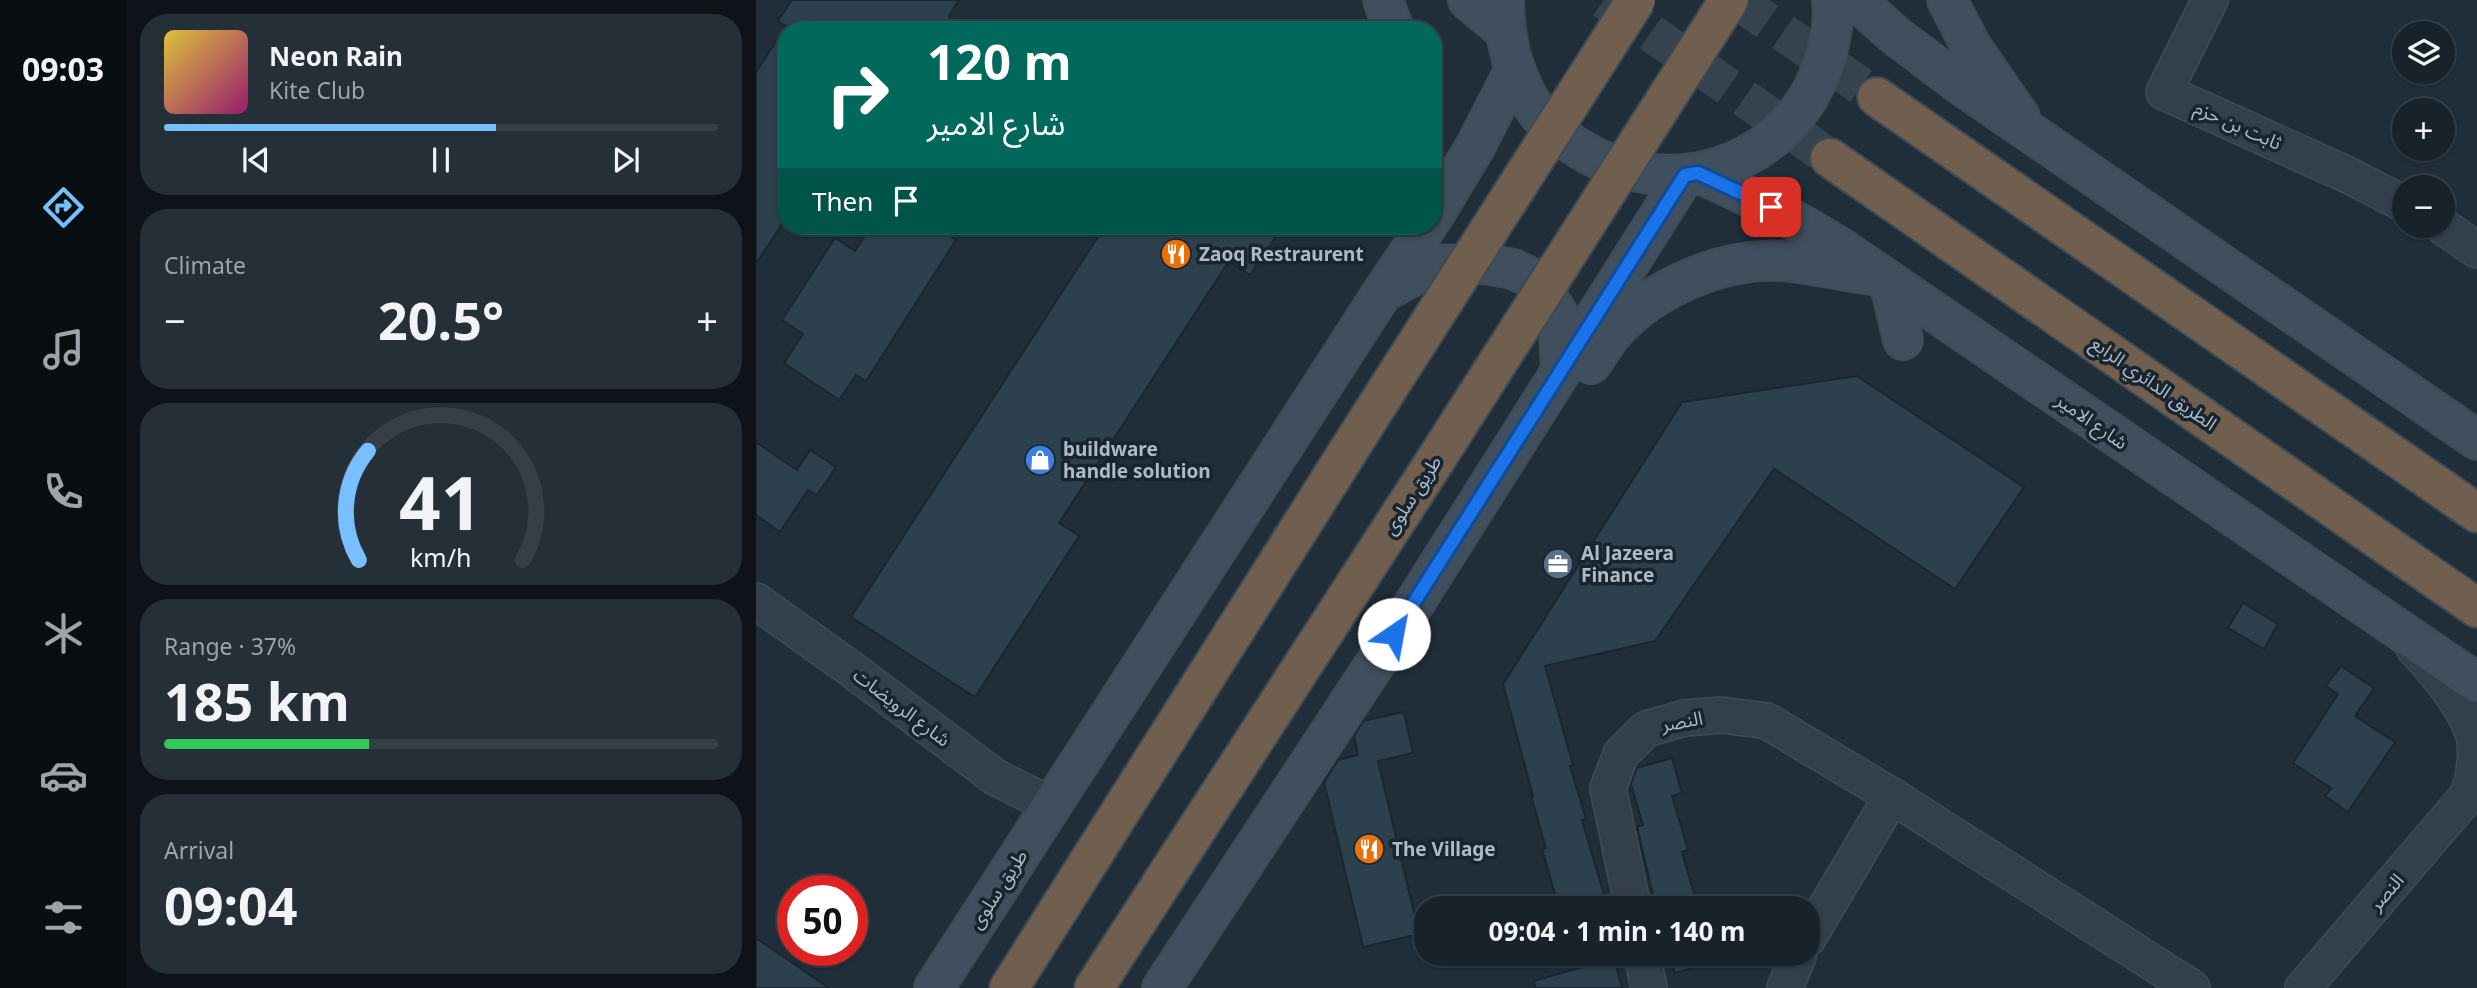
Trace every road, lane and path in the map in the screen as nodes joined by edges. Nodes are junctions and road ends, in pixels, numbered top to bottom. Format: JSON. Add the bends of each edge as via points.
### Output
{"nodes":[{"id":1,"x":1383,"y":0,"type":"edge"},
{"id":2,"x":1468,"y":0,"type":"edge"},
{"id":3,"x":1636,"y":0,"type":"edge"},
{"id":4,"x":1729,"y":0,"type":"edge"},
{"id":5,"x":1832,"y":0,"type":"edge"},
{"id":6,"x":1855,"y":0,"type":"edge"},
{"id":7,"x":1947,"y":0,"type":"edge"},
{"id":8,"x":2210,"y":0,"type":"edge"},
{"id":9,"x":1504,"y":15,"type":"edge"},
{"id":10,"x":1391,"y":21,"type":"edge"},
{"id":11,"x":1514,"y":71,"type":"junction"},
{"id":12,"x":1877,"y":97,"type":"tunnel mouth"},
{"id":13,"x":2030,"y":133,"type":"junction"},
{"id":14,"x":1830,"y":158,"type":"tunnel mouth"},
{"id":15,"x":1692,"y":174,"type":"junction"},
{"id":16,"x":2392,"y":198,"type":"edge"},
{"id":17,"x":1442,"y":202,"type":"edge"},
{"id":18,"x":1392,"y":235,"type":"edge"},
{"id":19,"x":1421,"y":235,"type":"edge"},
{"id":20,"x":2455,"y":235,"type":"edge"},
{"id":21,"x":2477,"y":250,"type":"edge"},
{"id":22,"x":1886,"y":279,"type":"junction"},
{"id":23,"x":1382,"y":293,"type":"junction"},
{"id":24,"x":1903,"y":340,"type":"dead end"},
{"id":25,"x":1561,"y":370,"type":"junction"},
{"id":26,"x":2477,"y":440,"type":"edge"},
{"id":27,"x":1488,"y":487,"type":"junction"},
{"id":28,"x":2477,"y":513,"type":"edge"},
{"id":29,"x":756,"y":601,"type":"edge"},
{"id":30,"x":2477,"y":608,"type":"edge"},
{"id":31,"x":2397,"y":629,"type":"junction"},
{"id":32,"x":2477,"y":683,"type":"edge"},
{"id":33,"x":2473,"y":792,"type":"edge"},
{"id":34,"x":1892,"y":796,"type":"junction"},
{"id":35,"x":1052,"y":806,"type":"junction"},
{"id":36,"x":1630,"y":896,"type":"edge"},
{"id":37,"x":1820,"y":918,"type":"edge"},
{"id":38,"x":1644,"y":966,"type":"edge"},
{"id":39,"x":1795,"y":966,"type":"edge"},
{"id":40,"x":934,"y":988,"type":"edge"},
{"id":41,"x":1009,"y":988,"type":"edge"},
{"id":42,"x":1094,"y":988,"type":"edge"},
{"id":43,"x":1162,"y":988,"type":"edge"},
{"id":44,"x":1649,"y":988,"type":"edge"},
{"id":45,"x":1785,"y":988,"type":"edge"},
{"id":46,"x":2192,"y":988,"type":"edge"},
{"id":47,"x":2303,"y":988,"type":"edge"}],
"edges":[{"from":1,"to":10,"type":"main road"},
{"from":2,"to":9,"type":"main road"},
{"from":3,"to":41,"type":"highway","bridge":true},
{"from":4,"to":42,"type":"highway","name":"طريق سلوى","bridge":true},
{"from":5,"to":15,"type":"main road","via":[[1824,64],[1796,114],[1752,153]]},
{"from":6,"to":13,"type":"main road","via":[[1907,44]]},
{"from":7,"to":13,"type":"main road","via":[[1971,46]]},
{"from":8,"to":16,"type":"street","name":"ثابت بن حزم","via":[[2164,92]]},
{"from":9,"to":11,"type":"main road"},
{"from":11,"to":15,"type":"main road","via":[[1534,108],[1563,139],[1600,162],[1642,175]]},
{"from":11,"to":17,"type":"main road"},
{"from":12,"to":28,"type":"highway"},
{"from":13,"to":26,"type":"main road"},
{"from":14,"to":30,"type":"highway","name":"الطريق الدائري الرابع"},
{"from":15,"to":22,"type":"main road","name":"شارع الامير","via":[[1747,194],[1795,219]]},
{"from":15,"to":25,"type":"main road"},
{"from":18,"to":23,"type":"main road"},
{"from":19,"to":23,"type":"main road","name":"طريق سلوى"},
{"from":20,"to":21,"type":"street"},
{"from":22,"to":24,"type":"main road"},
{"from":22,"to":27,"type":"main road","via":[[1758,261],[1703,274],[1659,295],[1613,332],[1518,469]]},
{"from":22,"to":31,"type":"main road","name":"شارع الامير"},
{"from":23,"to":25,"type":"main road","via":[[1433,265],[1486,264],[1513,269],[1536,280],[1558,314]]},
{"from":23,"to":35,"type":"main road","name":"طريق سلوى"},
{"from":25,"to":27,"type":"main road"},
{"from":27,"to":43,"type":"main road"},
{"from":29,"to":35,"type":"street","name":"شارع الرويضات","via":[[995,777]]},
{"from":31,"to":32,"type":"main road","name":"شارع الامير"},
{"from":31,"to":33,"type":"street","name":"النصر","via":[[2447,688],[2472,731],[2476,754]]},
{"from":33,"to":47,"type":"street","name":"النصر"},
{"from":34,"to":36,"type":"street","name":"النصر","via":[[1767,720],[1722,715],[1685,718],[1646,729],[1621,754],[1608,788]]},
{"from":34,"to":37,"type":"street"},
{"from":34,"to":46,"type":"street","name":"النصر"},
{"from":35,"to":40,"type":"main road","name":"طريق سلوى"},
{"from":38,"to":44,"type":"street"},
{"from":39,"to":45,"type":"street"}]}
